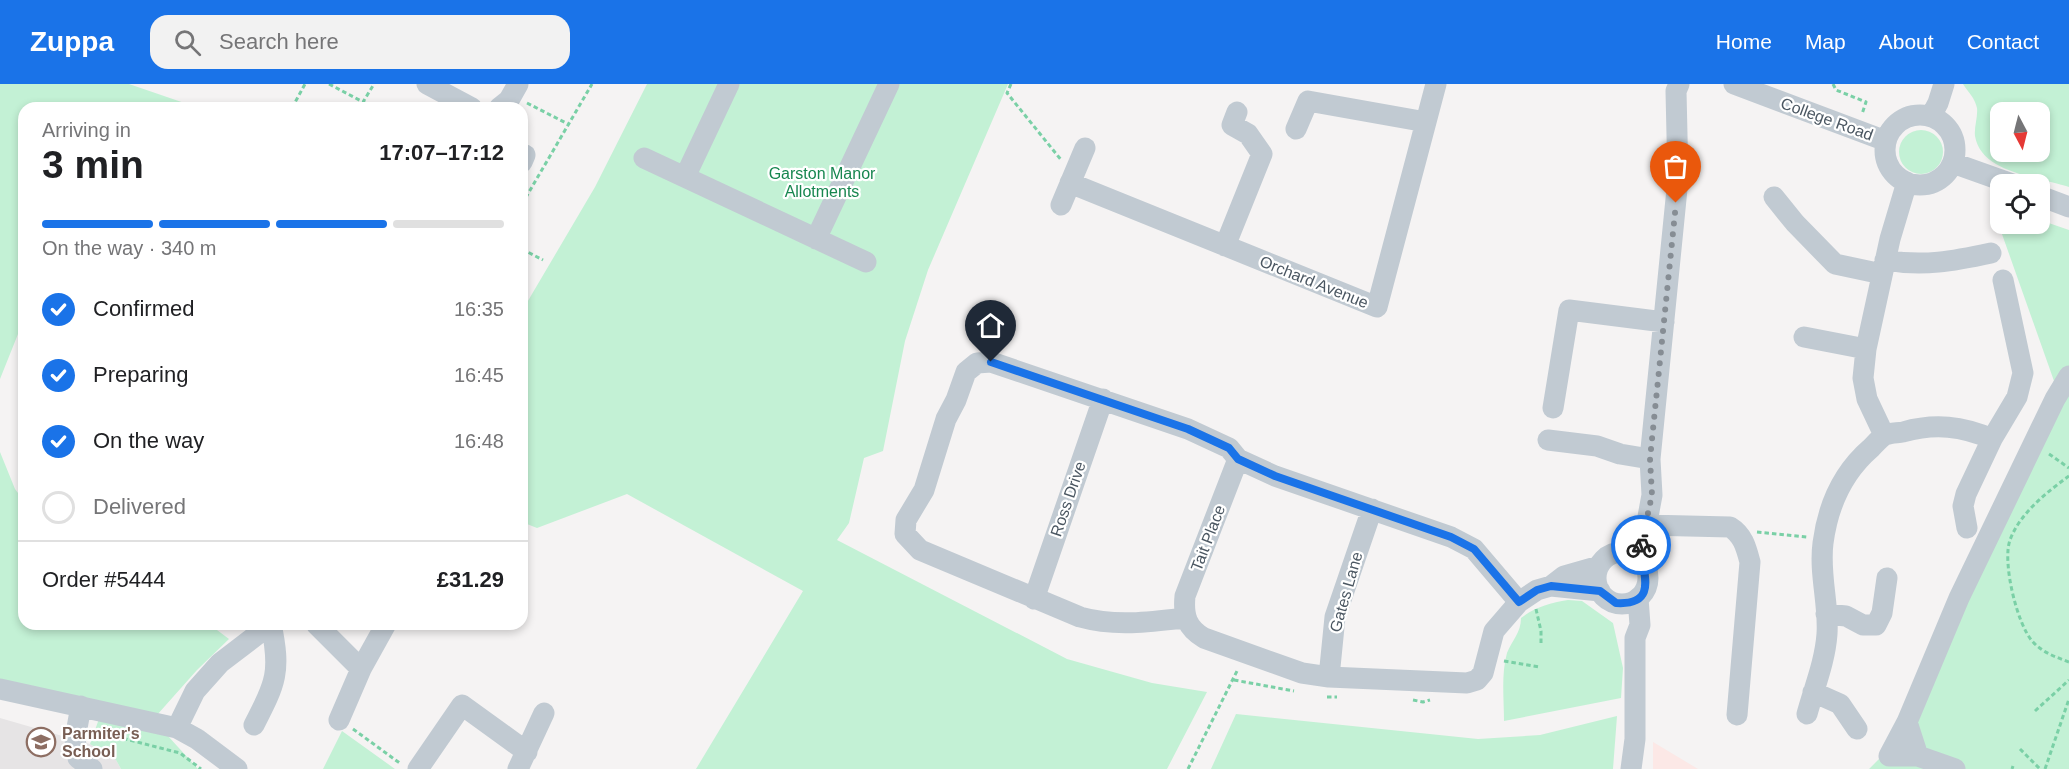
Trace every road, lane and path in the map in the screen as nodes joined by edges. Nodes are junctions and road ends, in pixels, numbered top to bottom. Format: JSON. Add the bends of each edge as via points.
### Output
{"nodes":[{"id":1,"x":305,"y":84,"type":"edge"},
{"id":2,"x":329,"y":84,"type":"edge"},
{"id":3,"x":374,"y":84,"type":"edge"},
{"id":4,"x":427,"y":84,"type":"edge"},
{"id":5,"x":592,"y":84,"type":"edge"},
{"id":6,"x":729,"y":84,"type":"edge"},
{"id":7,"x":889,"y":84,"type":"edge"},
{"id":8,"x":1011,"y":84,"type":"edge"},
{"id":9,"x":1436,"y":84,"type":"edge"},
{"id":10,"x":1679,"y":84,"type":"edge"},
{"id":11,"x":1734,"y":84,"type":"edge"},
{"id":12,"x":1833,"y":84,"type":"edge"},
{"id":13,"x":1944,"y":84,"type":"edge"},
{"id":14,"x":295,"y":102,"type":"edge"},
{"id":15,"x":363,"y":102,"type":"joint"},
{"id":16,"x":461,"y":102,"type":"edge"},
{"id":17,"x":528,"y":105,"type":"edge"},
{"id":18,"x":1237,"y":112,"type":"dead end"},
{"id":19,"x":1931,"y":116,"type":"junction"},
{"id":20,"x":1426,"y":122,"type":"junction"},
{"id":21,"x":568,"y":124,"type":"junction"},
{"id":22,"x":1296,"y":129,"type":"dead end"},
{"id":23,"x":1856,"y":129,"type":"junction"},
{"id":24,"x":1886,"y":141,"type":"junction"},
{"id":25,"x":1085,"y":148,"type":"dead end"},
{"id":26,"x":644,"y":158,"type":"dead end"},
{"id":27,"x":1953,"y":163,"type":"junction"},
{"id":28,"x":1990,"y":176,"type":"edge"},
{"id":29,"x":685,"y":177,"type":"junction"},
{"id":30,"x":1072,"y":178,"type":"junction"},
{"id":31,"x":1907,"y":182,"type":"junction"},
{"id":32,"x":528,"y":194,"type":"edge"},
{"id":33,"x":1774,"y":198,"type":"dead end"},
{"id":34,"x":2050,"y":199,"type":"edge"},
{"id":35,"x":1061,"y":205,"type":"dead end"},
{"id":36,"x":2069,"y":207,"type":"edge"},
{"id":37,"x":816,"y":239,"type":"junction"},
{"id":38,"x":1226,"y":246,"type":"junction"},
{"id":39,"x":528,"y":252,"type":"edge"},
{"id":40,"x":1991,"y":253,"type":"dead end"},
{"id":41,"x":543,"y":260,"type":"dead end"},
{"id":42,"x":866,"y":262,"type":"dead end"},
{"id":43,"x":1884,"y":267,"type":"junction"},
{"id":44,"x":2003,"y":280,"type":"dead end"},
{"id":45,"x":1664,"y":322,"type":"junction"},
{"id":46,"x":1804,"y":337,"type":"dead end"},
{"id":47,"x":1866,"y":349,"type":"junction"},
{"id":48,"x":2069,"y":376,"type":"edge"},
{"id":49,"x":1103,"y":399,"type":"junction"},
{"id":50,"x":1553,"y":408,"type":"dead end"},
{"id":51,"x":1884,"y":435,"type":"junction"},
{"id":52,"x":1992,"y":439,"type":"junction"},
{"id":53,"x":1548,"y":440,"type":"dead end"},
{"id":54,"x":2032,"y":446,"type":"junction"},
{"id":55,"x":1238,"y":459,"type":"junction"},
{"id":56,"x":1650,"y":459,"type":"junction"},
{"id":57,"x":2069,"y":468,"type":"edge"},
{"id":58,"x":2069,"y":476,"type":"edge"},
{"id":59,"x":1649,"y":481,"type":"junction"},
{"id":60,"x":1372,"y":509,"type":"junction"},
{"id":61,"x":1647,"y":525,"type":"junction"},
{"id":62,"x":1966,"y":528,"type":"dead end"},
{"id":63,"x":1739,"y":532,"type":"junction"},
{"id":64,"x":1824,"y":538,"type":"junction"},
{"id":65,"x":1606,"y":560,"type":"junction"},
{"id":66,"x":1640,"y":560,"type":"junction"},
{"id":67,"x":1887,"y":578,"type":"dead end"},
{"id":68,"x":1551,"y":586,"type":"junction"},
{"id":69,"x":1608,"y":597,"type":"junction"},
{"id":70,"x":1638,"y":598,"type":"junction"},
{"id":71,"x":1034,"y":599,"type":"junction"},
{"id":72,"x":1527,"y":603,"type":"junction"},
{"id":73,"x":1826,"y":614,"type":"junction"},
{"id":74,"x":1185,"y":618,"type":"junction"},
{"id":75,"x":261,"y":630,"type":"edge"},
{"id":76,"x":272,"y":630,"type":"edge"},
{"id":77,"x":322,"y":630,"type":"edge"},
{"id":78,"x":383,"y":630,"type":"edge"},
{"id":79,"x":1635,"y":638,"type":"junction"},
{"id":80,"x":1541,"y":645,"type":"dead end"},
{"id":81,"x":1245,"y":652,"type":"junction"},
{"id":82,"x":1503,"y":660,"type":"dead end"},
{"id":83,"x":2069,"y":662,"type":"edge"},
{"id":84,"x":1539,"y":667,"type":"dead end"},
{"id":85,"x":361,"y":669,"type":"junction"},
{"id":86,"x":1329,"y":677,"type":"junction"},
{"id":87,"x":2069,"y":680,"type":"edge"},
{"id":88,"x":0,"y":689,"type":"edge"},
{"id":89,"x":1813,"y":692,"type":"junction"},
{"id":90,"x":2069,"y":699,"type":"edge"},
{"id":91,"x":2035,"y":711,"type":"dead end"},
{"id":92,"x":544,"y":713,"type":"dead end"},
{"id":93,"x":1807,"y":714,"type":"dead end"},
{"id":94,"x":1737,"y":715,"type":"dead end"},
{"id":95,"x":80,"y":717,"type":"junction"},
{"id":96,"x":339,"y":720,"type":"joint"},
{"id":97,"x":254,"y":724,"type":"dead end"},
{"id":98,"x":177,"y":728,"type":"junction"},
{"id":99,"x":1857,"y":729,"type":"dead end"},
{"id":100,"x":2020,"y":750,"type":"dead end"},
{"id":101,"x":523,"y":760,"type":"edge"},
{"id":102,"x":92,"y":769,"type":"edge"},
{"id":103,"x":201,"y":769,"type":"edge"},
{"id":104,"x":237,"y":769,"type":"edge"},
{"id":105,"x":407,"y":769,"type":"edge"},
{"id":106,"x":418,"y":769,"type":"edge"},
{"id":107,"x":1188,"y":769,"type":"edge"},
{"id":108,"x":1631,"y":769,"type":"edge"},
{"id":109,"x":1955,"y":769,"type":"edge"},
{"id":110,"x":2040,"y":769,"type":"edge"},
{"id":111,"x":2045,"y":769,"type":"edge"}],
"edges":[{"from":1,"to":14,"type":"path"},
{"from":2,"to":15,"type":"path"},
{"from":3,"to":15,"type":"path"},
{"from":4,"to":16,"type":"street"},
{"from":5,"to":21,"type":"path"},
{"from":6,"to":29,"type":"street"},
{"from":7,"to":37,"type":"street"},
{"from":8,"to":30,"type":"path","via":[[1007,93]]},
{"from":9,"to":20,"type":"street","name":"Orchard Avenue"},
{"from":10,"to":45,"type":"street","via":[[1678,180]]},
{"from":11,"to":23,"type":"street","name":"College Road"},
{"from":12,"to":23,"type":"path","via":[[1836,90],[1866,102]]},
{"from":13,"to":19,"type":"street"},
{"from":17,"to":21,"type":"path"},
{"from":18,"to":38,"type":"street","via":[[1232,125],[1248,134],[1262,154]]},
{"from":19,"to":24,"type":"street","via":[[1919,114],[1898,122]]},
{"from":19,"to":27,"type":"street","via":[[1949,129],[1954,140]]},
{"from":20,"to":22,"type":"street","via":[[1308,102]]},
{"from":20,"to":38,"type":"street","name":"Orchard Avenue","via":[[1377,308]]},
{"from":21,"to":32,"type":"path"},
{"from":23,"to":24,"type":"street","name":"College Road"},
{"from":24,"to":31,"type":"street","via":[[1891,170]]},
{"from":25,"to":30,"type":"street"},
{"from":26,"to":29,"type":"street"},
{"from":27,"to":28,"type":"street"},
{"from":27,"to":31,"type":"street","via":[[1939,180],[1928,184]]},
{"from":29,"to":37,"type":"street"},
{"from":30,"to":35,"type":"street"},
{"from":30,"to":38,"type":"street","name":"Orchard Avenue"},
{"from":31,"to":43,"type":"street"},
{"from":33,"to":43,"type":"street","via":[[1834,264]]},
{"from":34,"to":36,"type":"street"},
{"from":37,"to":42,"type":"street"},
{"from":39,"to":41,"type":"path"},
{"from":40,"to":43,"type":"street","via":[[1939,264]]},
{"from":43,"to":47,"type":"street"},
{"from":44,"to":52,"type":"street","via":[[2023,373],[2017,397]]},
{"from":45,"to":50,"type":"street","via":[[1569,310]]},
{"from":45,"to":56,"type":"street"},
{"from":46,"to":47,"type":"street"},
{"from":47,"to":51,"type":"street","via":[[1863,378],[1867,399]]},
{"from":48,"to":54,"type":"street"},
{"from":49,"to":55,"type":"street","via":[[1188,429],[1229,448]]},
{"from":49,"to":71,"type":"street","name":"Ross Drive"},
{"from":49,"to":71,"type":"street","via":[[991,362],[977,363],[966,372],[946,419],[924,490],[906,520],[908,541],[920,550]]},
{"from":51,"to":52,"type":"street","via":[[1942,426],[1961,427]]},
{"from":51,"to":64,"type":"street","via":[[1840,484]]},
{"from":52,"to":62,"type":"street","via":[[1966,494]]},
{"from":53,"to":56,"type":"street","via":[[1597,446]]},
{"from":54,"to":57,"type":"path"},
{"from":54,"to":109,"type":"street","via":[[1959,598],[1906,722],[1918,756]]},
{"from":55,"to":60,"type":"street"},
{"from":55,"to":74,"type":"street","name":"Tait Place","via":[[1185,596]]},
{"from":56,"to":59,"type":"street"},
{"from":58,"to":83,"type":"path","via":[[2025,513],[2009,541],[2008,569],[2012,595],[2031,640],[2043,652]]},
{"from":59,"to":61,"type":"street","via":[[1652,495]]},
{"from":59,"to":65,"type":"street","via":[[1641,493],[1631,533]]},
{"from":60,"to":72,"type":"street","via":[[1469,546]]},
{"from":60,"to":86,"type":"street","name":"Gates Lane","via":[[1335,617]]},
{"from":61,"to":63,"type":"street","via":[[1730,527]]},
{"from":61,"to":66,"type":"street"},
{"from":63,"to":64,"type":"path"},
{"from":63,"to":94,"type":"street","via":[[1750,562]]},
{"from":64,"to":73,"type":"street","via":[[1822,584]]},
{"from":65,"to":66,"type":"street","via":[[1628,553]]},
{"from":65,"to":68,"type":"street","via":[[1564,576]]},
{"from":65,"to":69,"type":"street","via":[[1596,583]]},
{"from":66,"to":70,"type":"street","via":[[1647,579]]},
{"from":67,"to":73,"type":"street","via":[[1882,614],[1876,625],[1863,626],[1846,616]]},
{"from":68,"to":69,"type":"street"},
{"from":68,"to":72,"type":"street","via":[[1537,590]]},
{"from":69,"to":70,"type":"street","via":[[1624,603]]},
{"from":69,"to":79,"type":"street"},
{"from":70,"to":79,"type":"street","via":[[1640,625]]},
{"from":71,"to":74,"type":"street","via":[[1103,624]]},
{"from":72,"to":80,"type":"path","via":[[1541,631]]},
{"from":72,"to":86,"type":"street","via":[[1494,632],[1484,673],[1477,680],[1454,684]]},
{"from":73,"to":89,"type":"street","via":[[1825,652]]},
{"from":74,"to":81,"type":"street","via":[[1194,632],[1204,638]]},
{"from":75,"to":98,"type":"street","via":[[213,670],[195,691]]},
{"from":76,"to":97,"type":"street","via":[[275,684]]},
{"from":77,"to":85,"type":"street"},
{"from":78,"to":85,"type":"street"},
{"from":79,"to":108,"type":"street","via":[[1635,739]]},
{"from":81,"to":86,"type":"street","via":[[1302,673]]},
{"from":81,"to":107,"type":"path"},
{"from":82,"to":84,"type":"path"},
{"from":85,"to":96,"type":"street"},
{"from":87,"to":91,"type":"path"},
{"from":88,"to":95,"type":"street"},
{"from":89,"to":93,"type":"street"},
{"from":89,"to":99,"type":"street","via":[[1840,704]]},
{"from":90,"to":111,"type":"path"},
{"from":92,"to":101,"type":"street"},
{"from":95,"to":98,"type":"street"},
{"from":95,"to":102,"type":"street","via":[[75,739],[78,758]]},
{"from":95,"to":103,"type":"path","via":[[180,753]]},
{"from":96,"to":105,"type":"path"},
{"from":98,"to":104,"type":"street"},
{"from":100,"to":110,"type":"path"},
{"from":101,"to":106,"type":"street","via":[[462,705]]}]}
